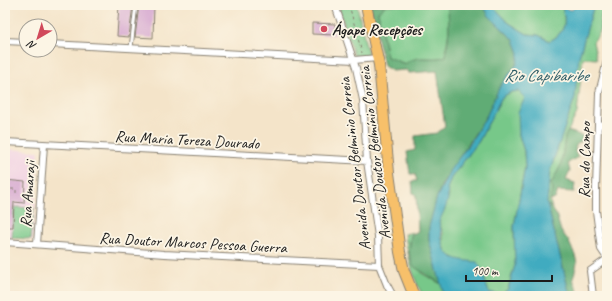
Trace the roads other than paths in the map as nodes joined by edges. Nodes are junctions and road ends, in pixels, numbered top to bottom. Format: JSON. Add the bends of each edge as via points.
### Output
{"nodes":[{"id":1,"x":136,"y":5,"type":"edge"},
{"id":2,"x":335,"y":5,"type":"edge"},
{"id":3,"x":366,"y":5,"type":"edge"},
{"id":4,"x":5,"y":41,"type":"edge"},
{"id":5,"x":18,"y":42,"type":"edge"},
{"id":6,"x":58,"y":44,"type":"edge"},
{"id":7,"x":131,"y":48,"type":"junction"},
{"id":8,"x":378,"y":58,"type":"junction"},
{"id":9,"x":354,"y":60,"type":"junction"},
{"id":10,"x":607,"y":65,"type":"edge"},
{"id":11,"x":607,"y":124,"type":"edge"},
{"id":12,"x":598,"y":125,"type":"junction"},
{"id":13,"x":5,"y":142,"type":"edge"},
{"id":14,"x":44,"y":145,"type":"junction"},
{"id":15,"x":367,"y":162,"type":"junction"},
{"id":16,"x":5,"y":242,"type":"edge"},
{"id":17,"x":37,"y":244,"type":"junction"},
{"id":18,"x":607,"y":259,"type":"edge"},
{"id":19,"x":379,"y":265,"type":"junction"},
{"id":20,"x":387,"y":285,"type":"junction"},
{"id":21,"x":386,"y":296,"type":"edge"},
{"id":22,"x":394,"y":296,"type":"edge"},
{"id":23,"x":414,"y":296,"type":"edge"},
{"id":24,"x":593,"y":296,"type":"edge"}],
"edges":[{"from":1,"to":7,"type":"lane"},
{"from":2,"to":9,"type":"street","name":"Avenida Doutor Belminio Correia"},
{"from":3,"to":8,"type":"main road","name":"Avenida Doutor Belmínio Correia"},
{"from":4,"to":5,"type":"street"},
{"from":6,"to":7,"type":"street"},
{"from":7,"to":9,"type":"street"},
{"from":8,"to":9,"type":"street"},
{"from":8,"to":23,"type":"main road","name":"Avenida Doutor Belmínio Correia","via":[[389,173],[400,252]]},
{"from":9,"to":15,"type":"street","name":"Avenida Doutor Belminio Correia","via":[[363,100]]},
{"from":10,"to":12,"type":"street","name":"Rua do Campo","via":[[599,93]]},
{"from":11,"to":12,"type":"street"},
{"from":12,"to":18,"type":"street","name":"Rua do Campo","via":[[596,211],[601,249]]},
{"from":13,"to":14,"type":"street","name":"Rua Maria Tereza Dourado"},
{"from":14,"to":15,"type":"street","name":"Rua Maria Tereza Dourado"},
{"from":14,"to":17,"type":"street","name":"Rua Amaraji"},
{"from":15,"to":19,"type":"street","name":"Avenida Doutor Belminio Correia","via":[[378,236]]},
{"from":16,"to":17,"type":"street","name":"Rua Doutor Marcos Pessoa Guerra"},
{"from":17,"to":19,"type":"street","name":"Rua Doutor Marcos Pessoa Guerra","via":[[164,254]]},
{"from":18,"to":24,"type":"street","via":[[590,271]]},
{"from":19,"to":20,"type":"street","name":"Avenida Doutor Belminio Correia"},
{"from":20,"to":21,"type":"street"},
{"from":20,"to":22,"type":"street","name":"Avenida Doutor Belminio Correia"}]}
